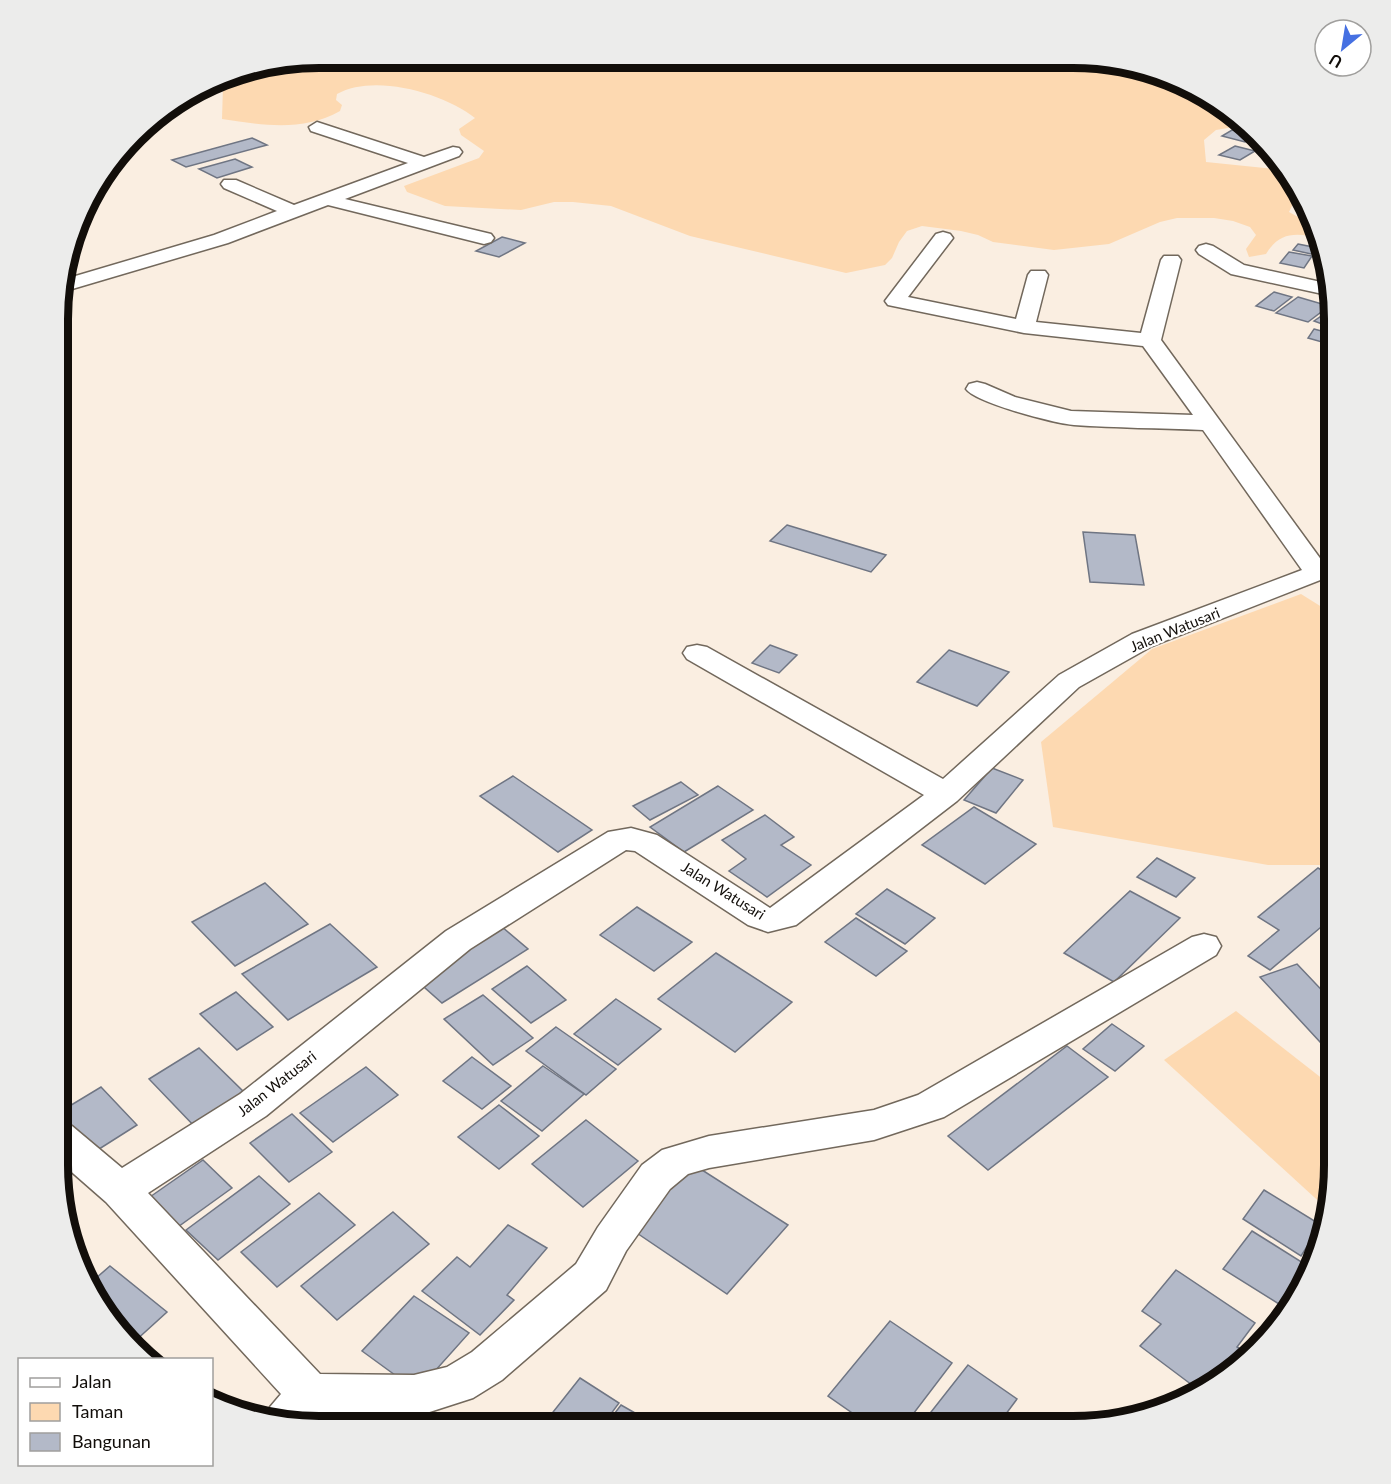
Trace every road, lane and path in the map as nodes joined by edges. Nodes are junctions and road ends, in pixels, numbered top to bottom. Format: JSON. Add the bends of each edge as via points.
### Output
{"nodes":[{"id":1,"x":317,"y":128,"type":"dead end"},
{"id":2,"x":453,"y":152,"type":"dead end"},
{"id":3,"x":424,"y":163,"type":"junction"},
{"id":4,"x":231,"y":183,"type":"dead end"},
{"id":5,"x":328,"y":200,"type":"junction"},
{"id":6,"x":294,"y":212,"type":"junction"},
{"id":7,"x":484,"y":238,"type":"dead end"},
{"id":8,"x":942,"y":238,"type":"dead end"},
{"id":9,"x":1206,"y":250,"type":"dead end"},
{"id":10,"x":1171,"y":260,"type":"dead end"},
{"id":11,"x":1038,"y":274,"type":"dead end"},
{"id":12,"x":70,"y":284,"type":"edge"},
{"id":13,"x":1321,"y":288,"type":"edge"},
{"id":14,"x":1024,"y":327,"type":"junction"},
{"id":15,"x":1150,"y":340,"type":"junction"},
{"id":16,"x":977,"y":389,"type":"dead end"},
{"id":17,"x":1209,"y":423,"type":"junction"},
{"id":18,"x":1324,"y":568,"type":"edge"},
{"id":19,"x":1324,"y":569,"type":"edge"},
{"id":20,"x":698,"y":653,"type":"dead end"},
{"id":21,"x":946,"y":794,"type":"junction"},
{"id":22,"x":1204,"y":946,"type":"dead end"},
{"id":23,"x":68,"y":1146,"type":"edge"},
{"id":24,"x":120,"y":1190,"type":"junction"},
{"id":25,"x":298,"y":1408,"type":"edge"},
{"id":26,"x":324,"y":1416,"type":"edge"}],
"edges":[{"from":1,"to":3,"type":"street"},
{"from":2,"to":3,"type":"street"},
{"from":3,"to":5,"type":"street"},
{"from":4,"to":6,"type":"street"},
{"from":5,"to":6,"type":"street"},
{"from":5,"to":7,"type":"street"},
{"from":6,"to":12,"type":"street","via":[[221,239]]},
{"from":8,"to":14,"type":"street","via":[[895,301]]},
{"from":9,"to":13,"type":"street","via":[[1238,270]]},
{"from":10,"to":15,"type":"street"},
{"from":11,"to":14,"type":"street"},
{"from":14,"to":15,"type":"street"},
{"from":15,"to":17,"type":"street"},
{"from":16,"to":17,"type":"street","via":[[1007,402],[1071,418]]},
{"from":17,"to":18,"type":"street"},
{"from":19,"to":21,"type":"street","name":"Jalan Watusari","via":[[1142,640],[1070,681]]},
{"from":20,"to":21,"type":"street"},
{"from":21,"to":24,"type":"street","name":"Jalan Watusari","via":[[784,917],[774,920],[760,917],[646,843],[619,840],[458,940],[253,1105]]},
{"from":22,"to":25,"type":"street","via":[[931,1106],[874,1125],[676,1161],[650,1186],[591,1276],[487,1366],[457,1384],[414,1396]]},
{"from":23,"to":24,"type":"street"},
{"from":24,"to":25,"type":"street"},
{"from":25,"to":26,"type":"street"}]}
